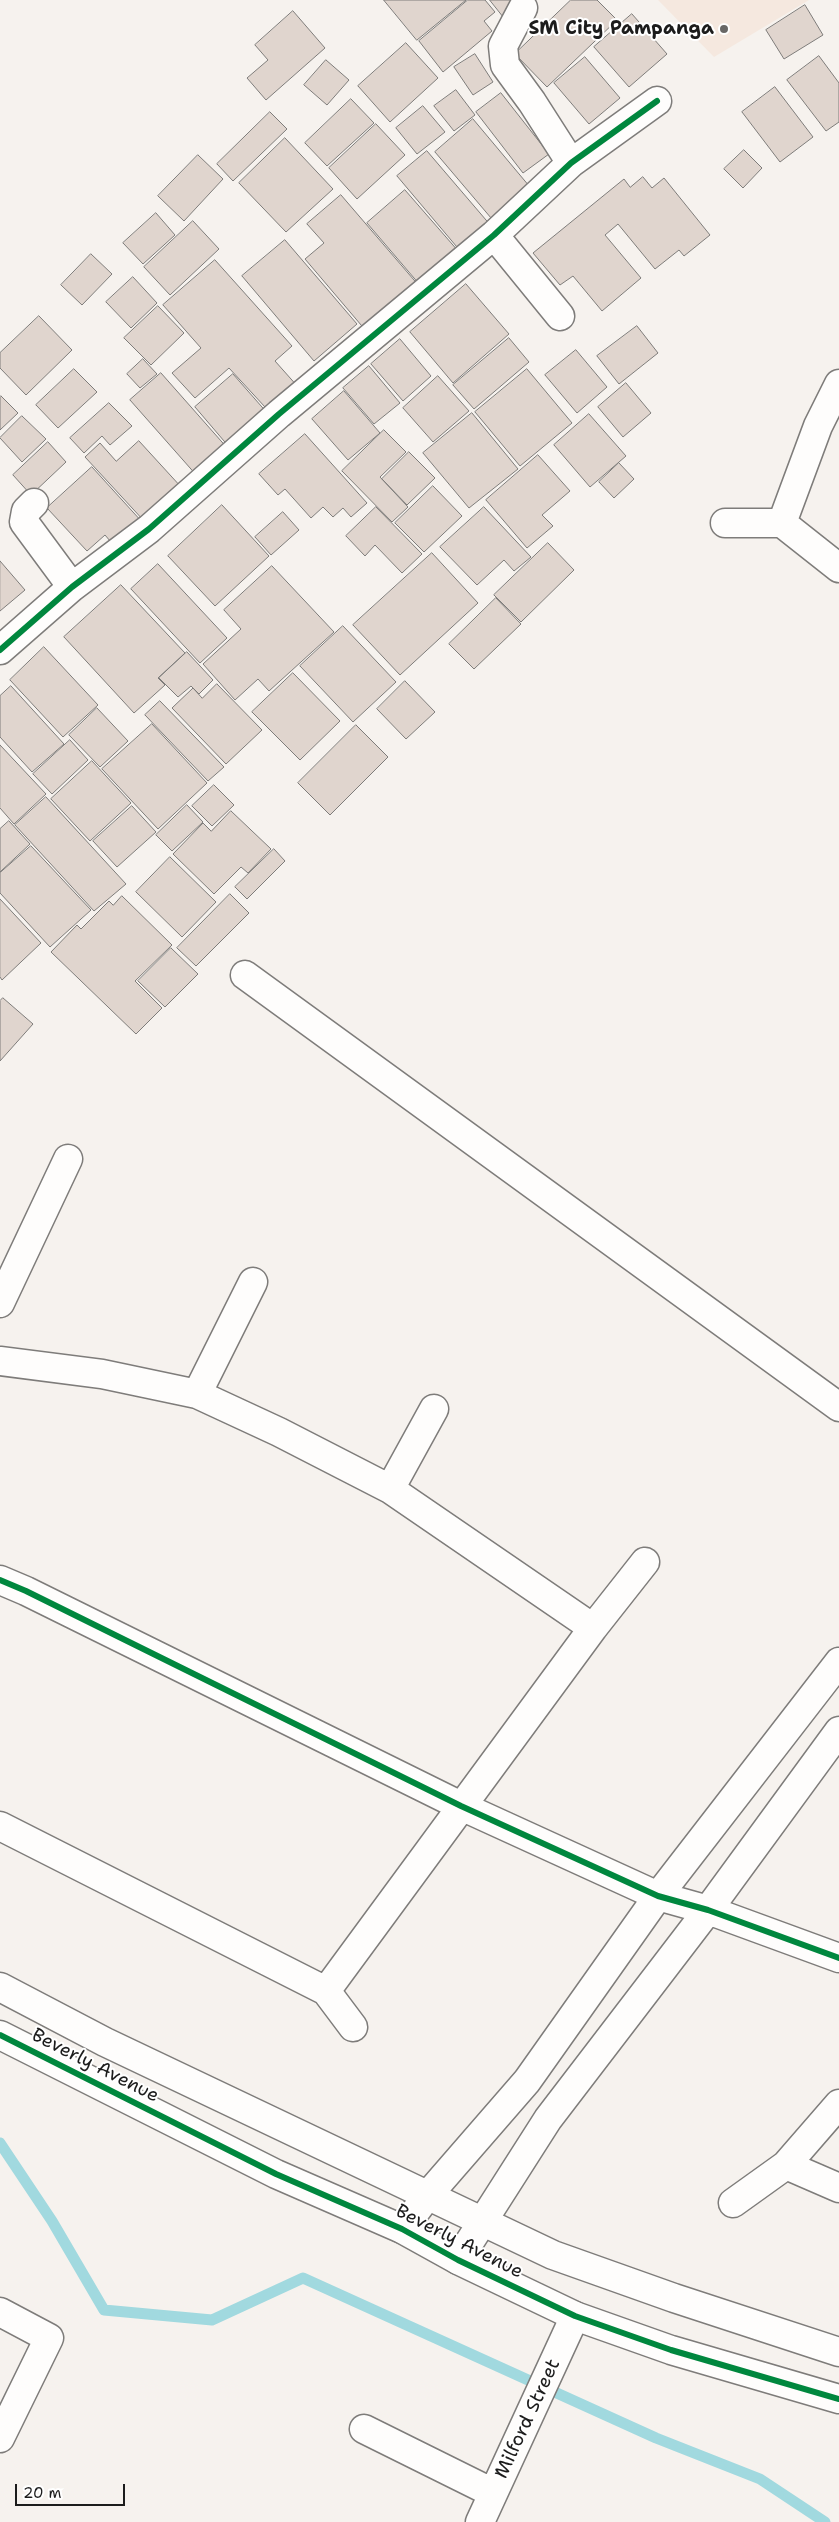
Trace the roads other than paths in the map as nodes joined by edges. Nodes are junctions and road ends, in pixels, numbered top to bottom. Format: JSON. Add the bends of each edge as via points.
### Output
{"nodes":[{"id":1,"x":523,"y":8,"type":"dead end"},
{"id":2,"x":657,"y":101,"type":"dead end"},
{"id":3,"x":571,"y":163,"type":"junction"},
{"id":4,"x":494,"y":235,"type":"junction"},
{"id":5,"x":560,"y":316,"type":"dead end"},
{"id":6,"x":839,"y":384,"type":"edge"},
{"id":7,"x":34,"y":503,"type":"dead end"},
{"id":8,"x":725,"y":523,"type":"dead end"},
{"id":9,"x":782,"y":523,"type":"junction"},
{"id":10,"x":839,"y":568,"type":"edge"},
{"id":11,"x":72,"y":586,"type":"junction"},
{"id":12,"x":0,"y":650,"type":"edge"},
{"id":13,"x":244,"y":975,"type":"dead end"},
{"id":14,"x":68,"y":1159,"type":"dead end"},
{"id":15,"x":253,"y":1282,"type":"dead end"},
{"id":16,"x":0,"y":1303,"type":"edge"},
{"id":17,"x":0,"y":1361,"type":"edge"},
{"id":18,"x":197,"y":1394,"type":"junction"},
{"id":19,"x":839,"y":1407,"type":"edge"},
{"id":20,"x":434,"y":1409,"type":"dead end"},
{"id":21,"x":390,"y":1489,"type":"junction"},
{"id":22,"x":645,"y":1562,"type":"dead end"},
{"id":23,"x":0,"y":1580,"type":"edge"},
{"id":24,"x":593,"y":1628,"type":"junction"},
{"id":25,"x":839,"y":1662,"type":"edge"},
{"id":26,"x":839,"y":1731,"type":"edge"},
{"id":27,"x":461,"y":1806,"type":"junction"},
{"id":28,"x":0,"y":1826,"type":"edge"},
{"id":29,"x":658,"y":1896,"type":"junction"},
{"id":30,"x":708,"y":1910,"type":"junction"},
{"id":31,"x":839,"y":1958,"type":"edge"},
{"id":32,"x":0,"y":1986,"type":"edge"},
{"id":33,"x":326,"y":1991,"type":"junction"},
{"id":34,"x":353,"y":2028,"type":"dead end"},
{"id":35,"x":0,"y":2035,"type":"edge"},
{"id":36,"x":839,"y":2104,"type":"edge"},
{"id":37,"x":786,"y":2165,"type":"junction"},
{"id":38,"x":839,"y":2188,"type":"edge"},
{"id":39,"x":428,"y":2194,"type":"junction"},
{"id":40,"x":733,"y":2203,"type":"dead end"},
{"id":41,"x":483,"y":2221,"type":"junction"},
{"id":42,"x":402,"y":2229,"type":"junction"},
{"id":43,"x":458,"y":2260,"type":"junction"},
{"id":44,"x":0,"y":2312,"type":"edge"},
{"id":45,"x":575,"y":2316,"type":"junction"},
{"id":46,"x":839,"y":2352,"type":"edge"},
{"id":47,"x":839,"y":2399,"type":"edge"},
{"id":48,"x":364,"y":2429,"type":"dead end"},
{"id":49,"x":0,"y":2438,"type":"edge"},
{"id":50,"x":493,"y":2494,"type":"junction"},
{"id":51,"x":480,"y":2522,"type":"edge"}],
"edges":[{"from":1,"to":3,"type":"street","via":[[503,46],[505,65]]},
{"from":2,"to":3,"type":"street"},
{"from":3,"to":4,"type":"street"},
{"from":4,"to":5,"type":"street"},
{"from":4,"to":11,"type":"street","via":[[279,414],[149,529]]},
{"from":6,"to":9,"type":"street","via":[[818,426]]},
{"from":7,"to":11,"type":"street","via":[[26,511],[24,522]]},
{"from":8,"to":9,"type":"street"},
{"from":9,"to":10,"type":"street"},
{"from":11,"to":12,"type":"street"},
{"from":13,"to":19,"type":"street"},
{"from":14,"to":16,"type":"street"},
{"from":15,"to":18,"type":"street"},
{"from":17,"to":18,"type":"street","via":[[102,1374]]},
{"from":18,"to":21,"type":"street"},
{"from":20,"to":21,"type":"street"},
{"from":21,"to":24,"type":"street"},
{"from":22,"to":24,"type":"street"},
{"from":23,"to":27,"type":"street"},
{"from":24,"to":27,"type":"street"},
{"from":25,"to":29,"type":"street"},
{"from":26,"to":30,"type":"street"},
{"from":27,"to":29,"type":"street"},
{"from":27,"to":33,"type":"street"},
{"from":28,"to":33,"type":"street"},
{"from":29,"to":30,"type":"street"},
{"from":29,"to":39,"type":"street","via":[[528,2081]]},
{"from":30,"to":31,"type":"street"},
{"from":30,"to":41,"type":"street","via":[[548,2119]]},
{"from":32,"to":39,"type":"street","name":"Beverly Avenue","via":[[105,2042]]},
{"from":33,"to":34,"type":"street"},
{"from":35,"to":42,"type":"street","name":"Beverly Avenue","via":[[276,2174]]},
{"from":36,"to":37,"type":"street"},
{"from":37,"to":38,"type":"street"},
{"from":37,"to":40,"type":"street"},
{"from":39,"to":41,"type":"street","name":"Beverly Avenue"},
{"from":39,"to":42,"type":"street"},
{"from":41,"to":43,"type":"street"},
{"from":41,"to":46,"type":"street","name":"Beverly Avenue","via":[[553,2255]]},
{"from":42,"to":43,"type":"street","name":"Beverly Avenue"},
{"from":43,"to":45,"type":"street","name":"Beverly Avenue"},
{"from":44,"to":49,"type":"street","via":[[49,2338]]},
{"from":45,"to":47,"type":"street","name":"Beverly Avenue","via":[[672,2350]]},
{"from":45,"to":50,"type":"street","name":"Milford Street"},
{"from":48,"to":50,"type":"street"},
{"from":50,"to":51,"type":"street","name":"Milford Street"}]}
